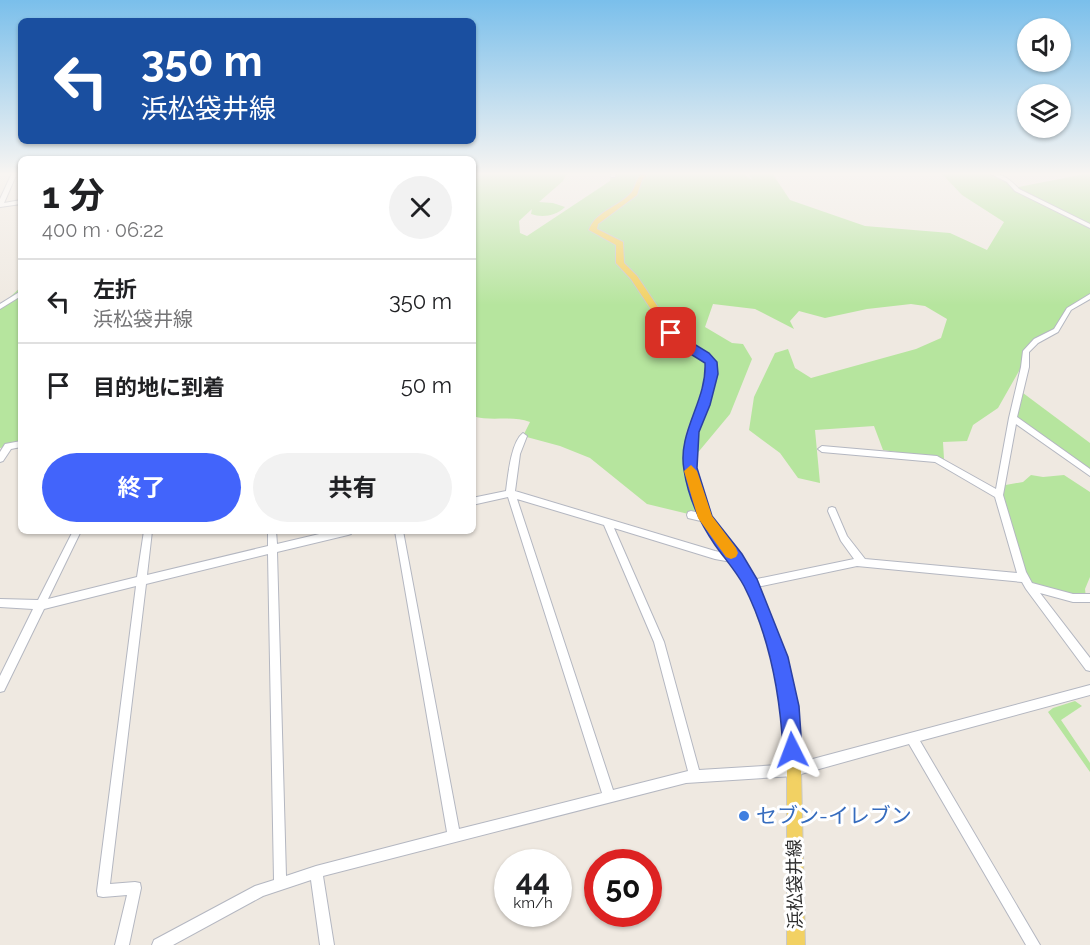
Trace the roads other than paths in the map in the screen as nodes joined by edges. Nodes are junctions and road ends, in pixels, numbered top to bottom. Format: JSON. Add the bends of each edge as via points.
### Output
{"nodes":[{"id":1,"x":603,"y":217,"type":"edge"},
{"id":2,"x":1072,"y":217,"type":"edge"},
{"id":3,"x":1090,"y":226,"type":"edge"},
{"id":4,"x":18,"y":296,"type":"edge"},
{"id":5,"x":1090,"y":296,"type":"edge"},
{"id":6,"x":0,"y":307,"type":"edge"},
{"id":7,"x":1013,"y":418,"type":"junction"},
{"id":8,"x":523,"y":436,"type":"dead end"},
{"id":9,"x":18,"y":444,"type":"edge"},
{"id":10,"x":822,"y":449,"type":"dead end"},
{"id":11,"x":0,"y":459,"type":"edge"},
{"id":12,"x":1090,"y":472,"type":"edge"},
{"id":13,"x":510,"y":493,"type":"junction"},
{"id":14,"x":999,"y":495,"type":"junction"},
{"id":15,"x":476,"y":501,"type":"edge"},
{"id":16,"x":832,"y":511,"type":"dead end"},
{"id":17,"x":691,"y":515,"type":"dead end"},
{"id":18,"x":705,"y":518,"type":"junction"},
{"id":19,"x":607,"y":522,"type":"junction"},
{"id":20,"x":76,"y":534,"type":"edge"},
{"id":21,"x":148,"y":534,"type":"edge"},
{"id":22,"x":272,"y":534,"type":"edge"},
{"id":23,"x":335,"y":534,"type":"edge"},
{"id":24,"x":400,"y":534,"type":"edge"},
{"id":25,"x":272,"y":549,"type":"junction"},
{"id":26,"x":737,"y":559,"type":"junction"},
{"id":27,"x":861,"y":562,"type":"junction"},
{"id":28,"x":142,"y":580,"type":"junction"},
{"id":29,"x":1026,"y":582,"type":"junction"},
{"id":30,"x":752,"y":584,"type":"junction"},
{"id":31,"x":1090,"y":598,"type":"edge"},
{"id":32,"x":0,"y":603,"type":"edge"},
{"id":33,"x":41,"y":605,"type":"junction"},
{"id":34,"x":1090,"y":666,"type":"edge"},
{"id":35,"x":0,"y":687,"type":"edge"},
{"id":36,"x":1090,"y":690,"type":"edge"},
{"id":37,"x":912,"y":738,"type":"junction"},
{"id":38,"x":794,"y":770,"type":"junction"},
{"id":39,"x":695,"y":777,"type":"junction"},
{"id":40,"x":609,"y":797,"type":"junction"},
{"id":41,"x":454,"y":837,"type":"junction"},
{"id":42,"x":316,"y":872,"type":"junction"},
{"id":43,"x":280,"y":883,"type":"junction"},
{"id":44,"x":122,"y":945,"type":"edge"},
{"id":45,"x":159,"y":945,"type":"edge"},
{"id":46,"x":327,"y":945,"type":"edge"},
{"id":47,"x":796,"y":945,"type":"edge"},
{"id":48,"x":1033,"y":945,"type":"edge"}],
"edges":[{"from":1,"to":18,"type":"main road","name":"浜松袋井線","via":[[592,230],[620,244],[620,263],[671,333],[711,362],[709,388],[692,432],[690,450],[690,468]]},
{"from":2,"to":3,"type":"street"},
{"from":4,"to":6,"type":"street"},
{"from":5,"to":7,"type":"street","via":[[1069,309],[1056,330],[1026,351]]},
{"from":7,"to":12,"type":"street"},
{"from":7,"to":14,"type":"street"},
{"from":8,"to":13,"type":"street"},
{"from":9,"to":11,"type":"street","via":[[8,446]]},
{"from":10,"to":14,"type":"street","via":[[938,459]]},
{"from":13,"to":15,"type":"street"},
{"from":13,"to":19,"type":"street"},
{"from":13,"to":40,"type":"street"},
{"from":14,"to":29,"type":"street"},
{"from":16,"to":27,"type":"street"},
{"from":17,"to":18,"type":"street"},
{"from":18,"to":26,"type":"main road","name":"浜松袋井線"},
{"from":19,"to":26,"type":"street"},
{"from":19,"to":39,"type":"street","via":[[659,642]]},
{"from":20,"to":33,"type":"street"},
{"from":21,"to":28,"type":"street"},
{"from":22,"to":25,"type":"street"},
{"from":23,"to":25,"type":"street"},
{"from":24,"to":41,"type":"street"},
{"from":25,"to":28,"type":"street"},
{"from":25,"to":43,"type":"street"},
{"from":26,"to":30,"type":"main road","name":"浜松袋井線"},
{"from":27,"to":29,"type":"street"},
{"from":27,"to":30,"type":"street"},
{"from":28,"to":33,"type":"street"},
{"from":28,"to":44,"type":"street","via":[[103,891],[135,888]]},
{"from":29,"to":31,"type":"street","via":[[1073,598]]},
{"from":29,"to":34,"type":"street"},
{"from":30,"to":38,"type":"main road","name":"浜松袋井線","via":[[786,682]]},
{"from":32,"to":33,"type":"street"},
{"from":33,"to":35,"type":"street"},
{"from":36,"to":37,"type":"street"},
{"from":37,"to":38,"type":"street"},
{"from":37,"to":48,"type":"street"},
{"from":38,"to":39,"type":"street"},
{"from":38,"to":47,"type":"main road","name":"浜松袋井線"},
{"from":39,"to":40,"type":"street"},
{"from":40,"to":41,"type":"street"},
{"from":41,"to":42,"type":"street"},
{"from":42,"to":43,"type":"street"},
{"from":42,"to":46,"type":"street"},
{"from":43,"to":45,"type":"street"}]}
